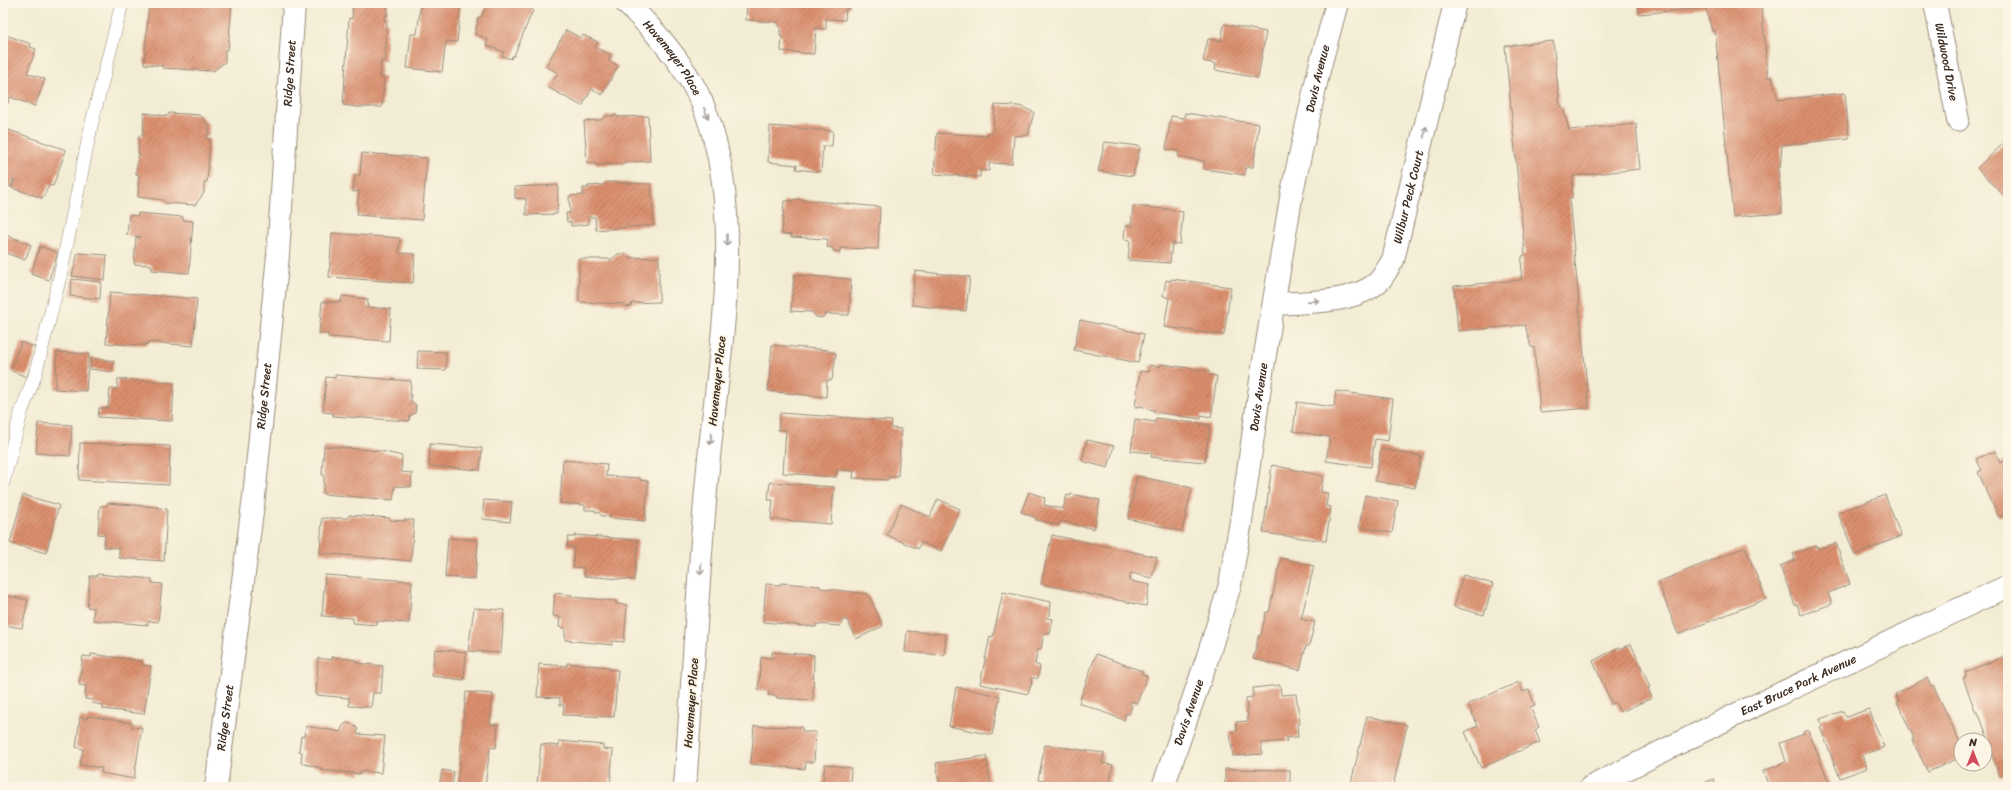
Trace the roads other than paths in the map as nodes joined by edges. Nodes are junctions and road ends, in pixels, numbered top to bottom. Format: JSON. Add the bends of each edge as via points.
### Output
{"nodes":[{"id":1,"x":122,"y":3,"type":"edge"},
{"id":2,"x":294,"y":3,"type":"edge"},
{"id":3,"x":626,"y":3,"type":"edge"},
{"id":4,"x":1337,"y":3,"type":"edge"},
{"id":5,"x":1455,"y":3,"type":"edge"},
{"id":6,"x":1936,"y":3,"type":"edge"},
{"id":7,"x":1958,"y":120,"type":"dead end"},
{"id":8,"x":1274,"y":304,"type":"junction"},
{"id":9,"x":3,"y":482,"type":"edge"},
{"id":10,"x":2008,"y":586,"type":"edge"},
{"id":11,"x":216,"y":787,"type":"edge"},
{"id":12,"x":685,"y":787,"type":"edge"},
{"id":13,"x":1163,"y":787,"type":"edge"},
{"id":14,"x":1591,"y":787,"type":"edge"}],
"edges":[{"from":1,"to":9,"type":"lane","via":[[92,122],[60,277],[35,375],[21,413]]},
{"from":2,"to":11,"type":"street","name":"Ridge Street","via":[[278,255],[254,497]]},
{"from":3,"to":12,"type":"street","name":"Havemeyer Place","one_way":true,"via":[[654,30],[687,75],[707,114],[718,155],[727,215],[727,272],[708,469]]},
{"from":4,"to":8,"type":"street","name":"Davis Avenue","via":[[1292,192]]},
{"from":8,"to":5,"type":"street","name":"Wilbur Peck Court","one_way":true,"via":[[1322,301],[1357,295],[1379,281],[1393,260]]},
{"from":6,"to":7,"type":"street","name":"Wildwood Drive"},
{"from":8,"to":13,"type":"street","name":"Davis Avenue","via":[[1230,585]]},
{"from":10,"to":14,"type":"street","name":"East Bruce Park Avenue","via":[[1733,716]]}]}
